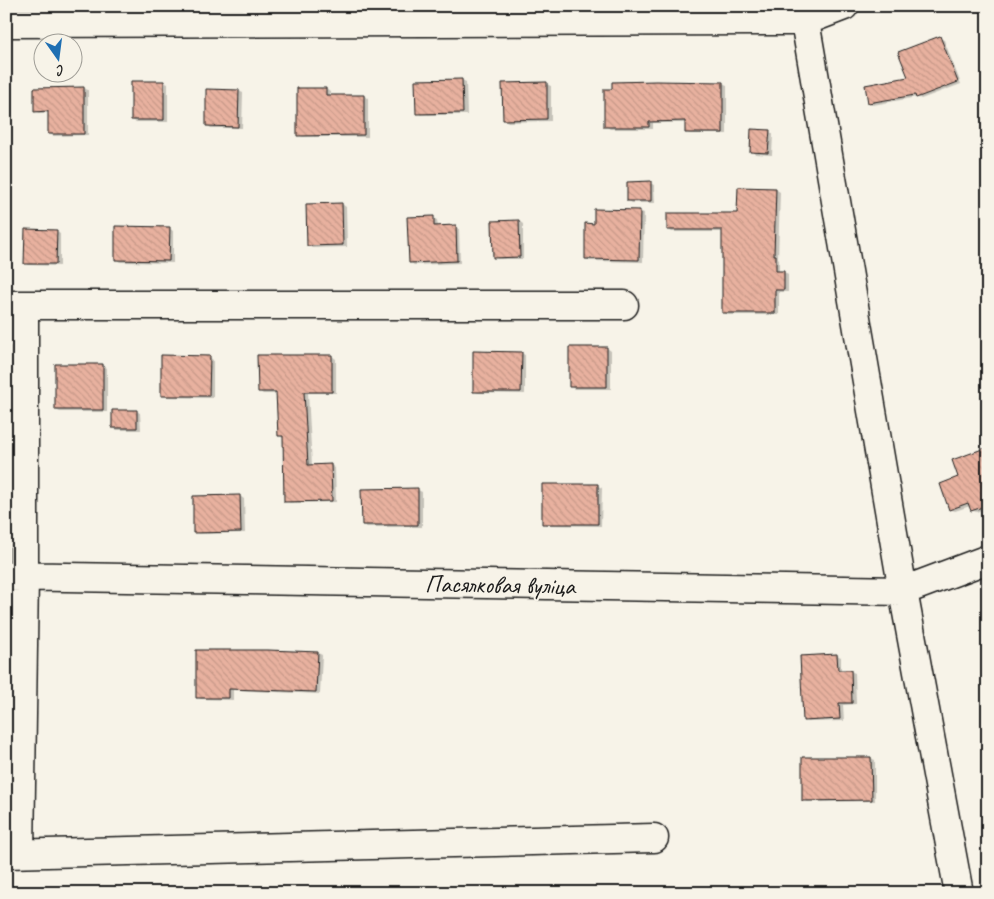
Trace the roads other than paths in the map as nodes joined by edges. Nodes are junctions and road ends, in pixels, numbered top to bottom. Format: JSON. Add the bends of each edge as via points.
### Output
{"nodes":[{"id":1,"x":844,"y":6,"type":"edge"},
{"id":2,"x":804,"y":14,"type":"edge"},
{"id":3,"x":6,"y":23,"type":"edge"},
{"id":4,"x":15,"y":305,"type":"edge"},
{"id":5,"x":624,"y":305,"type":"dead end"},
{"id":6,"x":988,"y":559,"type":"edge"},
{"id":7,"x":15,"y":576,"type":"edge"},
{"id":8,"x":903,"y":591,"type":"junction"},
{"id":9,"x":654,"y":838,"type":"dead end"},
{"id":10,"x":13,"y":854,"type":"edge"},
{"id":11,"x":960,"y":893,"type":"edge"}],
"edges":[{"from":1,"to":2,"type":"street"},
{"from":2,"to":3,"type":"street"},
{"from":2,"to":8,"type":"street"},
{"from":4,"to":5,"type":"street"},
{"from":4,"to":7,"type":"street"},
{"from":6,"to":8,"type":"street","name":"Пасялковая вуліца"},
{"from":7,"to":8,"type":"street","name":"Пасялковая вуліца"},
{"from":7,"to":10,"type":"street"},
{"from":8,"to":11,"type":"street"},
{"from":9,"to":10,"type":"street"}]}
